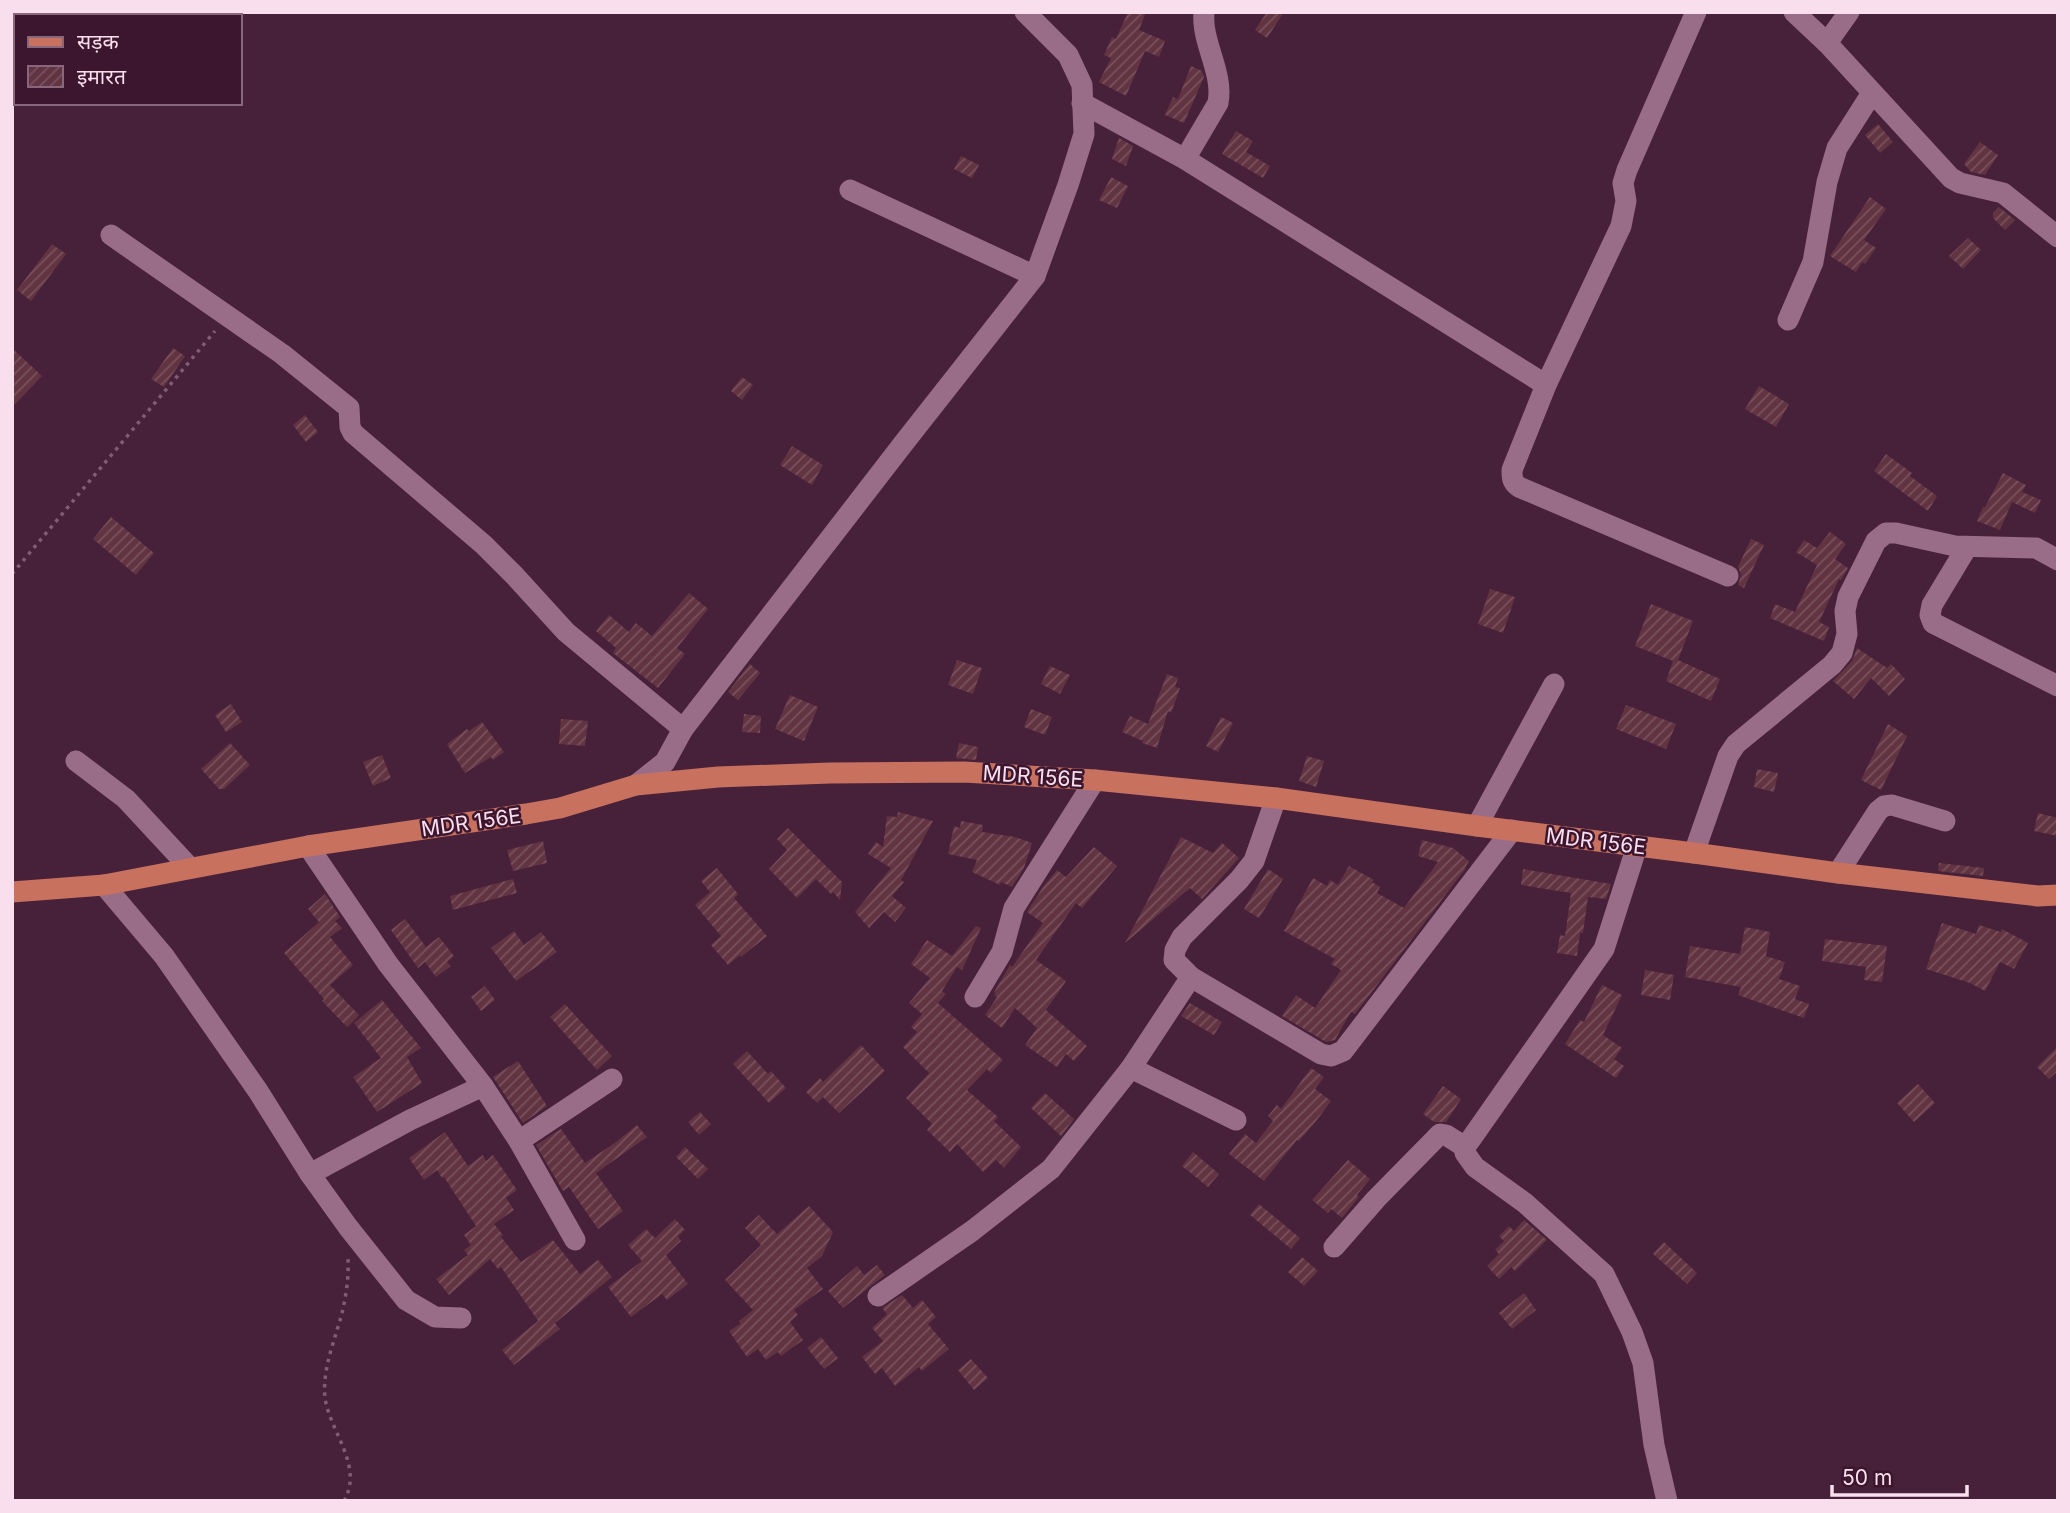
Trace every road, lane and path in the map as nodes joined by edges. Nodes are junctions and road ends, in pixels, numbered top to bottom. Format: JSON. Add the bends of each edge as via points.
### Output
{"nodes":[{"id":1,"x":1025,"y":12,"type":"edge"},
{"id":2,"x":1204,"y":12,"type":"edge"},
{"id":3,"x":1696,"y":12,"type":"edge"},
{"id":4,"x":1794,"y":12,"type":"edge"},
{"id":5,"x":1849,"y":12,"type":"edge"},
{"id":6,"x":1827,"y":43,"type":"junction"},
{"id":7,"x":1872,"y":93,"type":"junction"},
{"id":8,"x":1082,"y":103,"type":"junction"},
{"id":9,"x":1185,"y":159,"type":"junction"},
{"id":10,"x":850,"y":190,"type":"dead end"},
{"id":11,"x":111,"y":234,"type":"dead end"},
{"id":12,"x":2058,"y":237,"type":"edge"},
{"id":13,"x":1035,"y":276,"type":"junction"},
{"id":14,"x":228,"y":316,"type":"junction"},
{"id":15,"x":1788,"y":320,"type":"dead end"},
{"id":16,"x":1546,"y":385,"type":"junction"},
{"id":17,"x":1967,"y":547,"type":"junction"},
{"id":18,"x":2058,"y":561,"type":"edge"},
{"id":19,"x":12,"y":574,"type":"edge"},
{"id":20,"x":1728,"y":576,"type":"dead end"},
{"id":21,"x":1554,"y":684,"type":"dead end"},
{"id":22,"x":2058,"y":685,"type":"edge"},
{"id":23,"x":683,"y":730,"type":"junction"},
{"id":24,"x":76,"y":761,"type":"dead end"},
{"id":25,"x":1095,"y":780,"type":"junction"},
{"id":26,"x":636,"y":785,"type":"junction"},
{"id":27,"x":1276,"y":797,"type":"junction"},
{"id":28,"x":1945,"y":821,"type":"dead end"},
{"id":29,"x":1477,"y":826,"type":"junction"},
{"id":30,"x":1512,"y":831,"type":"junction"},
{"id":31,"x":1637,"y":845,"type":"junction"},
{"id":32,"x":308,"y":846,"type":"junction"},
{"id":33,"x":1694,"y":853,"type":"junction"},
{"id":34,"x":190,"y":868,"type":"junction"},
{"id":35,"x":1838,"y":873,"type":"junction"},
{"id":36,"x":104,"y":885,"type":"junction"},
{"id":37,"x":12,"y":892,"type":"edge"},
{"id":38,"x":2058,"y":895,"type":"edge"},
{"id":39,"x":1191,"y":977,"type":"junction"},
{"id":40,"x":975,"y":997,"type":"dead end"},
{"id":41,"x":1131,"y":1068,"type":"junction"},
{"id":42,"x":612,"y":1079,"type":"dead end"},
{"id":43,"x":483,"y":1086,"type":"junction"},
{"id":44,"x":1236,"y":1120,"type":"dead end"},
{"id":45,"x":519,"y":1141,"type":"junction"},
{"id":46,"x":1465,"y":1147,"type":"junction"},
{"id":47,"x":310,"y":1174,"type":"junction"},
{"id":48,"x":348,"y":1227,"type":"junction"},
{"id":49,"x":575,"y":1240,"type":"dead end"},
{"id":50,"x":1334,"y":1247,"type":"dead end"},
{"id":51,"x":878,"y":1296,"type":"dead end"},
{"id":52,"x":461,"y":1318,"type":"dead end"},
{"id":53,"x":344,"y":1501,"type":"edge"},
{"id":54,"x":1667,"y":1501,"type":"edge"}],
"edges":[{"from":1,"to":8,"type":"street","via":[[1068,55],[1082,85]]},
{"from":2,"to":9,"type":"street","via":[[1220,94]]},
{"from":3,"to":16,"type":"street","via":[[1627,170],[1621,226]]},
{"from":4,"to":6,"type":"street"},
{"from":5,"to":6,"type":"street"},
{"from":6,"to":7,"type":"street"},
{"from":7,"to":12,"type":"street","via":[[1951,178],[2003,193]]},
{"from":7,"to":15,"type":"street","via":[[1837,148],[1812,262]]},
{"from":8,"to":9,"type":"street"},
{"from":8,"to":13,"type":"street","via":[[1084,134]]},
{"from":9,"to":16,"type":"street"},
{"from":10,"to":13,"type":"street"},
{"from":11,"to":14,"type":"street"},
{"from":13,"to":23,"type":"street"},
{"from":14,"to":19,"type":"path"},
{"from":14,"to":23,"type":"street","via":[[349,408],[353,433],[484,545],[566,632]]},
{"from":16,"to":20,"type":"street","via":[[1512,470],[1513,482]]},
{"from":17,"to":18,"type":"street","via":[[2036,548]]},
{"from":17,"to":22,"type":"street","via":[[1932,605],[1933,623]]},
{"from":17,"to":33,"type":"street","via":[[1896,533],[1886,533],[1876,541],[1848,597],[1842,653],[1736,744]]},
{"from":21,"to":29,"type":"street"},
{"from":23,"to":26,"type":"street","via":[[665,762]]},
{"from":24,"to":34,"type":"street","via":[[126,799]]},
{"from":25,"to":26,"type":"main road","name":"MDR 156E","via":[[964,772],[830,773]]},
{"from":25,"to":27,"type":"main road","name":"MDR 156E"},
{"from":25,"to":40,"type":"street","via":[[1014,908],[1002,952]]},
{"from":26,"to":32,"type":"main road","name":"MDR 156E","via":[[560,808]]},
{"from":27,"to":29,"type":"main road","name":"MDR 156E"},
{"from":27,"to":39,"type":"street","via":[[1254,861],[1175,950],[1174,960]]},
{"from":28,"to":35,"type":"street","via":[[1884,806]]},
{"from":29,"to":30,"type":"main road","name":"MDR 156E"},
{"from":30,"to":31,"type":"main road","name":"MDR 156E"},
{"from":30,"to":39,"type":"street","via":[[1343,1051],[1321,1054]]},
{"from":31,"to":33,"type":"main road","name":"MDR 156E"},
{"from":31,"to":46,"type":"street","via":[[1604,949]]},
{"from":32,"to":34,"type":"main road","name":"MDR 156E"},
{"from":32,"to":43,"type":"street","via":[[388,964]]},
{"from":33,"to":35,"type":"main road","name":"MDR 156E"},
{"from":34,"to":36,"type":"main road","name":"MDR 156E"},
{"from":35,"to":38,"type":"main road","name":"MDR 156E"},
{"from":36,"to":37,"type":"main road","name":"MDR 156E"},
{"from":36,"to":47,"type":"street","via":[[164,957]]},
{"from":39,"to":41,"type":"street"},
{"from":41,"to":44,"type":"street"},
{"from":41,"to":51,"type":"street","via":[[1051,1169]]},
{"from":42,"to":45,"type":"street"},
{"from":43,"to":45,"type":"street"},
{"from":43,"to":47,"type":"street"},
{"from":45,"to":49,"type":"street"},
{"from":46,"to":50,"type":"street","via":[[1446,1135],[1436,1138]]},
{"from":46,"to":54,"type":"street","via":[[1475,1167],[1525,1203],[1604,1274],[1643,1363]]},
{"from":47,"to":48,"type":"street"},
{"from":48,"to":52,"type":"street","via":[[406,1300],[435,1317]]},
{"from":48,"to":53,"type":"path","via":[[346,1292],[332,1343],[326,1398],[350,1468]]}]}
